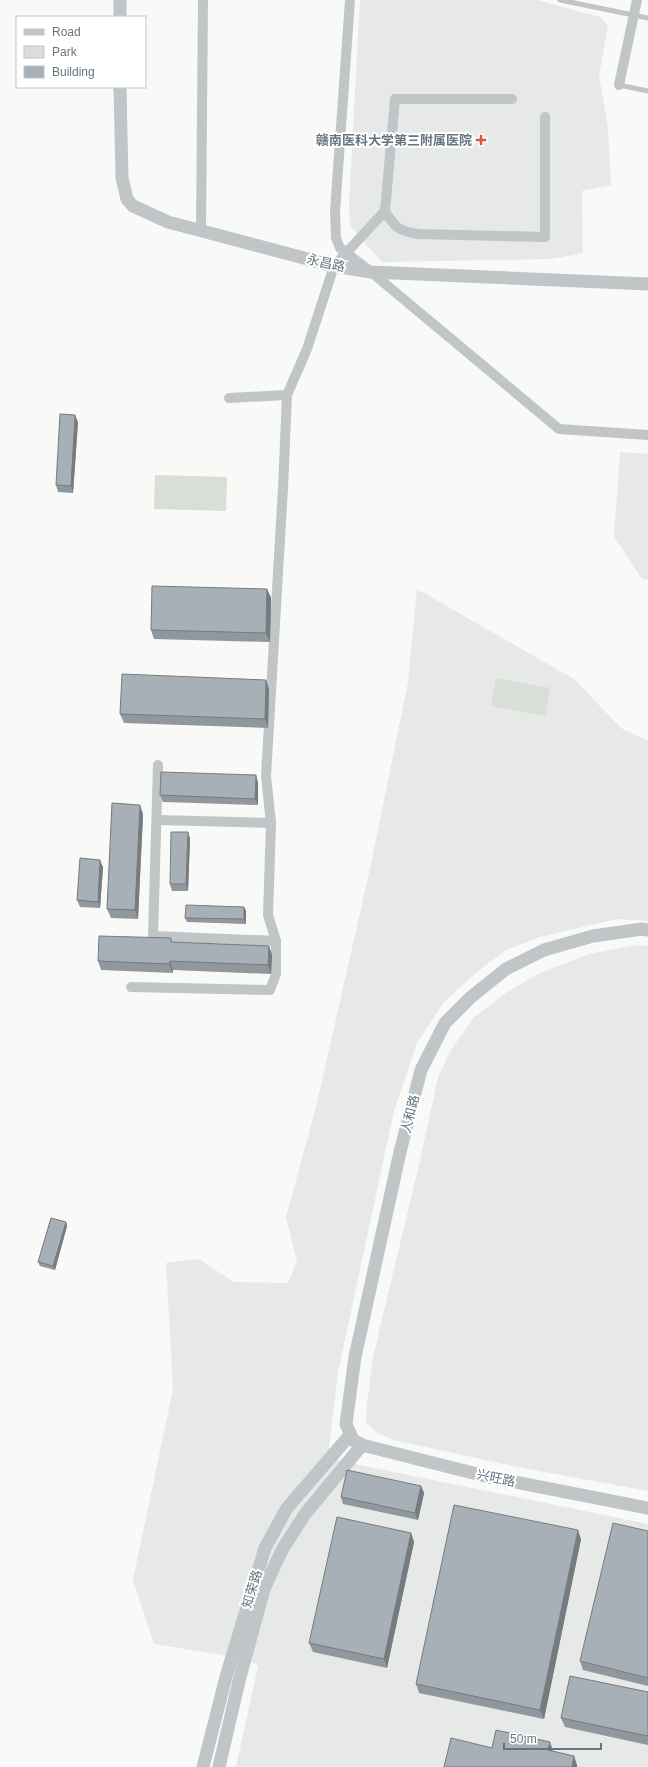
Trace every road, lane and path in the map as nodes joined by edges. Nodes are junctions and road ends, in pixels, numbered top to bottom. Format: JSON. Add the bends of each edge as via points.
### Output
{"nodes":[{"id":1,"x":120,"y":0,"type":"edge"},
{"id":2,"x":202,"y":0,"type":"edge"},
{"id":3,"x":350,"y":0,"type":"edge"},
{"id":4,"x":560,"y":0,"type":"edge"},
{"id":5,"x":637,"y":0,"type":"edge"},
{"id":6,"x":634,"y":15,"type":"junction"},
{"id":7,"x":120,"y":16,"type":"edge"},
{"id":8,"x":648,"y":18,"type":"edge"},
{"id":9,"x":619,"y":85,"type":"joint"},
{"id":10,"x":120,"y":88,"type":"edge"},
{"id":11,"x":648,"y":91,"type":"edge"},
{"id":12,"x":512,"y":99,"type":"dead end"},
{"id":13,"x":545,"y":117,"type":"dead end"},
{"id":14,"x":385,"y":211,"type":"junction"},
{"id":15,"x":201,"y":230,"type":"junction"},
{"id":16,"x":345,"y":253,"type":"junction"},
{"id":17,"x":334,"y":266,"type":"junction"},
{"id":18,"x":371,"y":272,"type":"junction"},
{"id":19,"x":648,"y":284,"type":"edge"},
{"id":20,"x":287,"y":395,"type":"junction"},
{"id":21,"x":229,"y":398,"type":"dead end"},
{"id":22,"x":648,"y":435,"type":"edge"},
{"id":23,"x":158,"y":765,"type":"dead end"},
{"id":24,"x":157,"y":820,"type":"junction"},
{"id":25,"x":271,"y":823,"type":"junction"},
{"id":26,"x":648,"y":930,"type":"edge"},
{"id":27,"x":276,"y":941,"type":"junction"},
{"id":28,"x":131,"y":987,"type":"dead end"},
{"id":29,"x":350,"y":1435,"type":"junction"},
{"id":30,"x":362,"y":1446,"type":"junction"},
{"id":31,"x":648,"y":1508,"type":"edge"},
{"id":32,"x":204,"y":1767,"type":"edge"},
{"id":33,"x":219,"y":1767,"type":"edge"}],
"edges":[{"from":1,"to":7,"type":"street"},
{"from":2,"to":15,"type":"street"},
{"from":3,"to":16,"type":"street","via":[[335,212],[336,238]]},
{"from":4,"to":6,"type":"lane"},
{"from":5,"to":6,"type":"street"},
{"from":6,"to":8,"type":"lane"},
{"from":6,"to":9,"type":"street"},
{"from":9,"to":11,"type":"lane"},
{"from":10,"to":15,"type":"street","name":"永昌路","via":[[122,178],[127,199],[133,206],[168,222]]},
{"from":12,"to":14,"type":"street","via":[[395,99]]},
{"from":13,"to":14,"type":"street","via":[[545,237],[402,232],[393,225]]},
{"from":14,"to":16,"type":"street"},
{"from":15,"to":17,"type":"street","name":"永昌路"},
{"from":16,"to":17,"type":"street"},
{"from":16,"to":18,"type":"street"},
{"from":17,"to":18,"type":"street","name":"永昌路"},
{"from":17,"to":20,"type":"street","via":[[307,349]]},
{"from":18,"to":19,"type":"street","name":"永昌路"},
{"from":18,"to":22,"type":"street","via":[[559,429]]},
{"from":20,"to":21,"type":"street"},
{"from":20,"to":25,"type":"street","via":[[266,776]]},
{"from":23,"to":24,"type":"street"},
{"from":24,"to":25,"type":"street"},
{"from":24,"to":27,"type":"street","via":[[153,936]]},
{"from":25,"to":27,"type":"street","via":[[268,914]]},
{"from":26,"to":29,"type":"street","name":"人和路","via":[[593,936],[544,950],[506,969],[471,997],[445,1023],[421,1070],[400,1152],[354,1357],[346,1424]]},
{"from":27,"to":28,"type":"street","via":[[276,974],[270,990]]},
{"from":29,"to":30,"type":"street","name":"兴旺路"},
{"from":29,"to":32,"type":"street","name":"知荣路","via":[[287,1508],[265,1548],[228,1670]]},
{"from":30,"to":31,"type":"street","name":"兴旺路","via":[[485,1476]]},
{"from":30,"to":33,"type":"street","name":"知荣路","via":[[305,1514],[282,1550],[264,1589]]}]}
